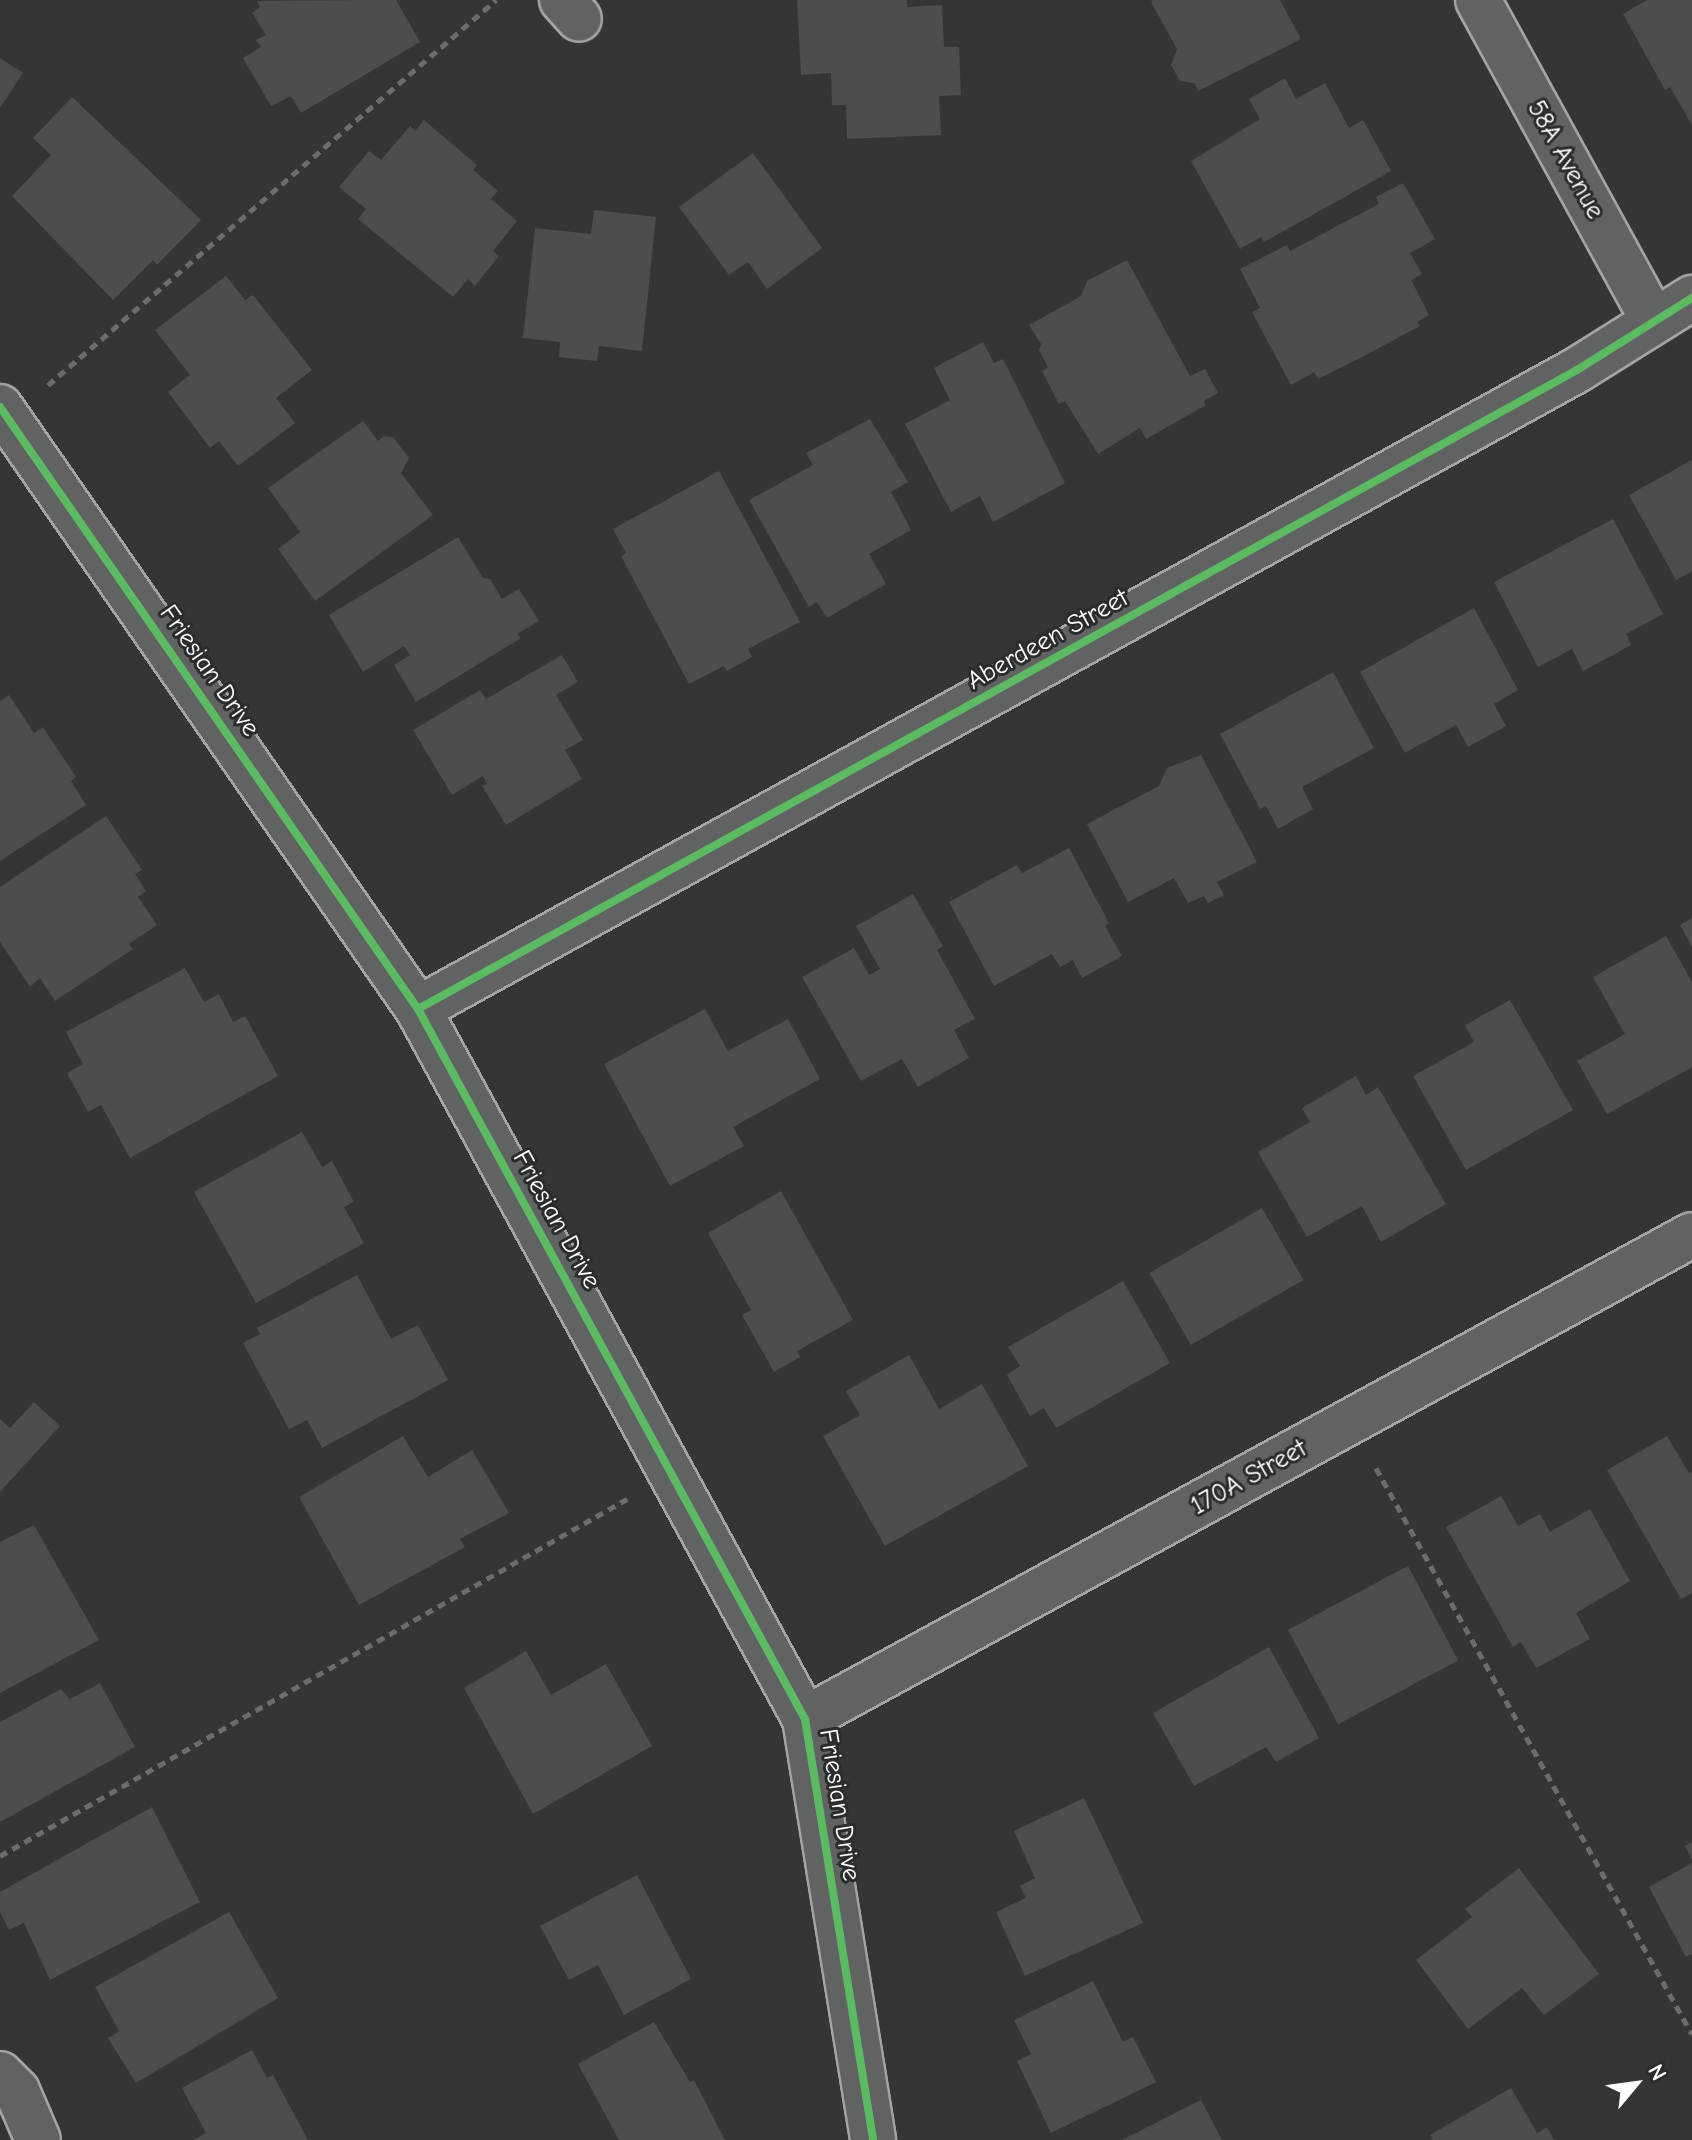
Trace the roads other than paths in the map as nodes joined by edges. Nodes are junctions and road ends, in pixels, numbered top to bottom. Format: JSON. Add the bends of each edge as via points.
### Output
{"nodes":[{"id":1,"x":1478,"y":0,"type":"edge"},
{"id":2,"x":1692,"y":298,"type":"edge"},
{"id":3,"x":1653,"y":319,"type":"junction"},
{"id":4,"x":0,"y":407,"type":"edge"},
{"id":5,"x":418,"y":1009,"type":"junction"},
{"id":6,"x":1692,"y":1235,"type":"edge"},
{"id":7,"x":805,"y":1719,"type":"junction"},
{"id":8,"x":0,"y":2074,"type":"edge"},
{"id":9,"x":38,"y":2140,"type":"edge"},
{"id":10,"x":873,"y":2140,"type":"edge"}],
"edges":[{"from":1,"to":3,"type":"street","name":"58A Avenue"},
{"from":2,"to":3,"type":"street","name":"Aberdeen Street"},
{"from":3,"to":5,"type":"street","name":"Aberdeen Street","via":[[1577,370]]},
{"from":4,"to":5,"type":"street","name":"Friesian Drive"},
{"from":5,"to":7,"type":"street","name":"Friesian Drive"},
{"from":6,"to":7,"type":"street","name":"170A Street"},
{"from":7,"to":10,"type":"street","name":"Friesian Drive"},
{"from":8,"to":9,"type":"street","via":[[17,2091]]}]}
